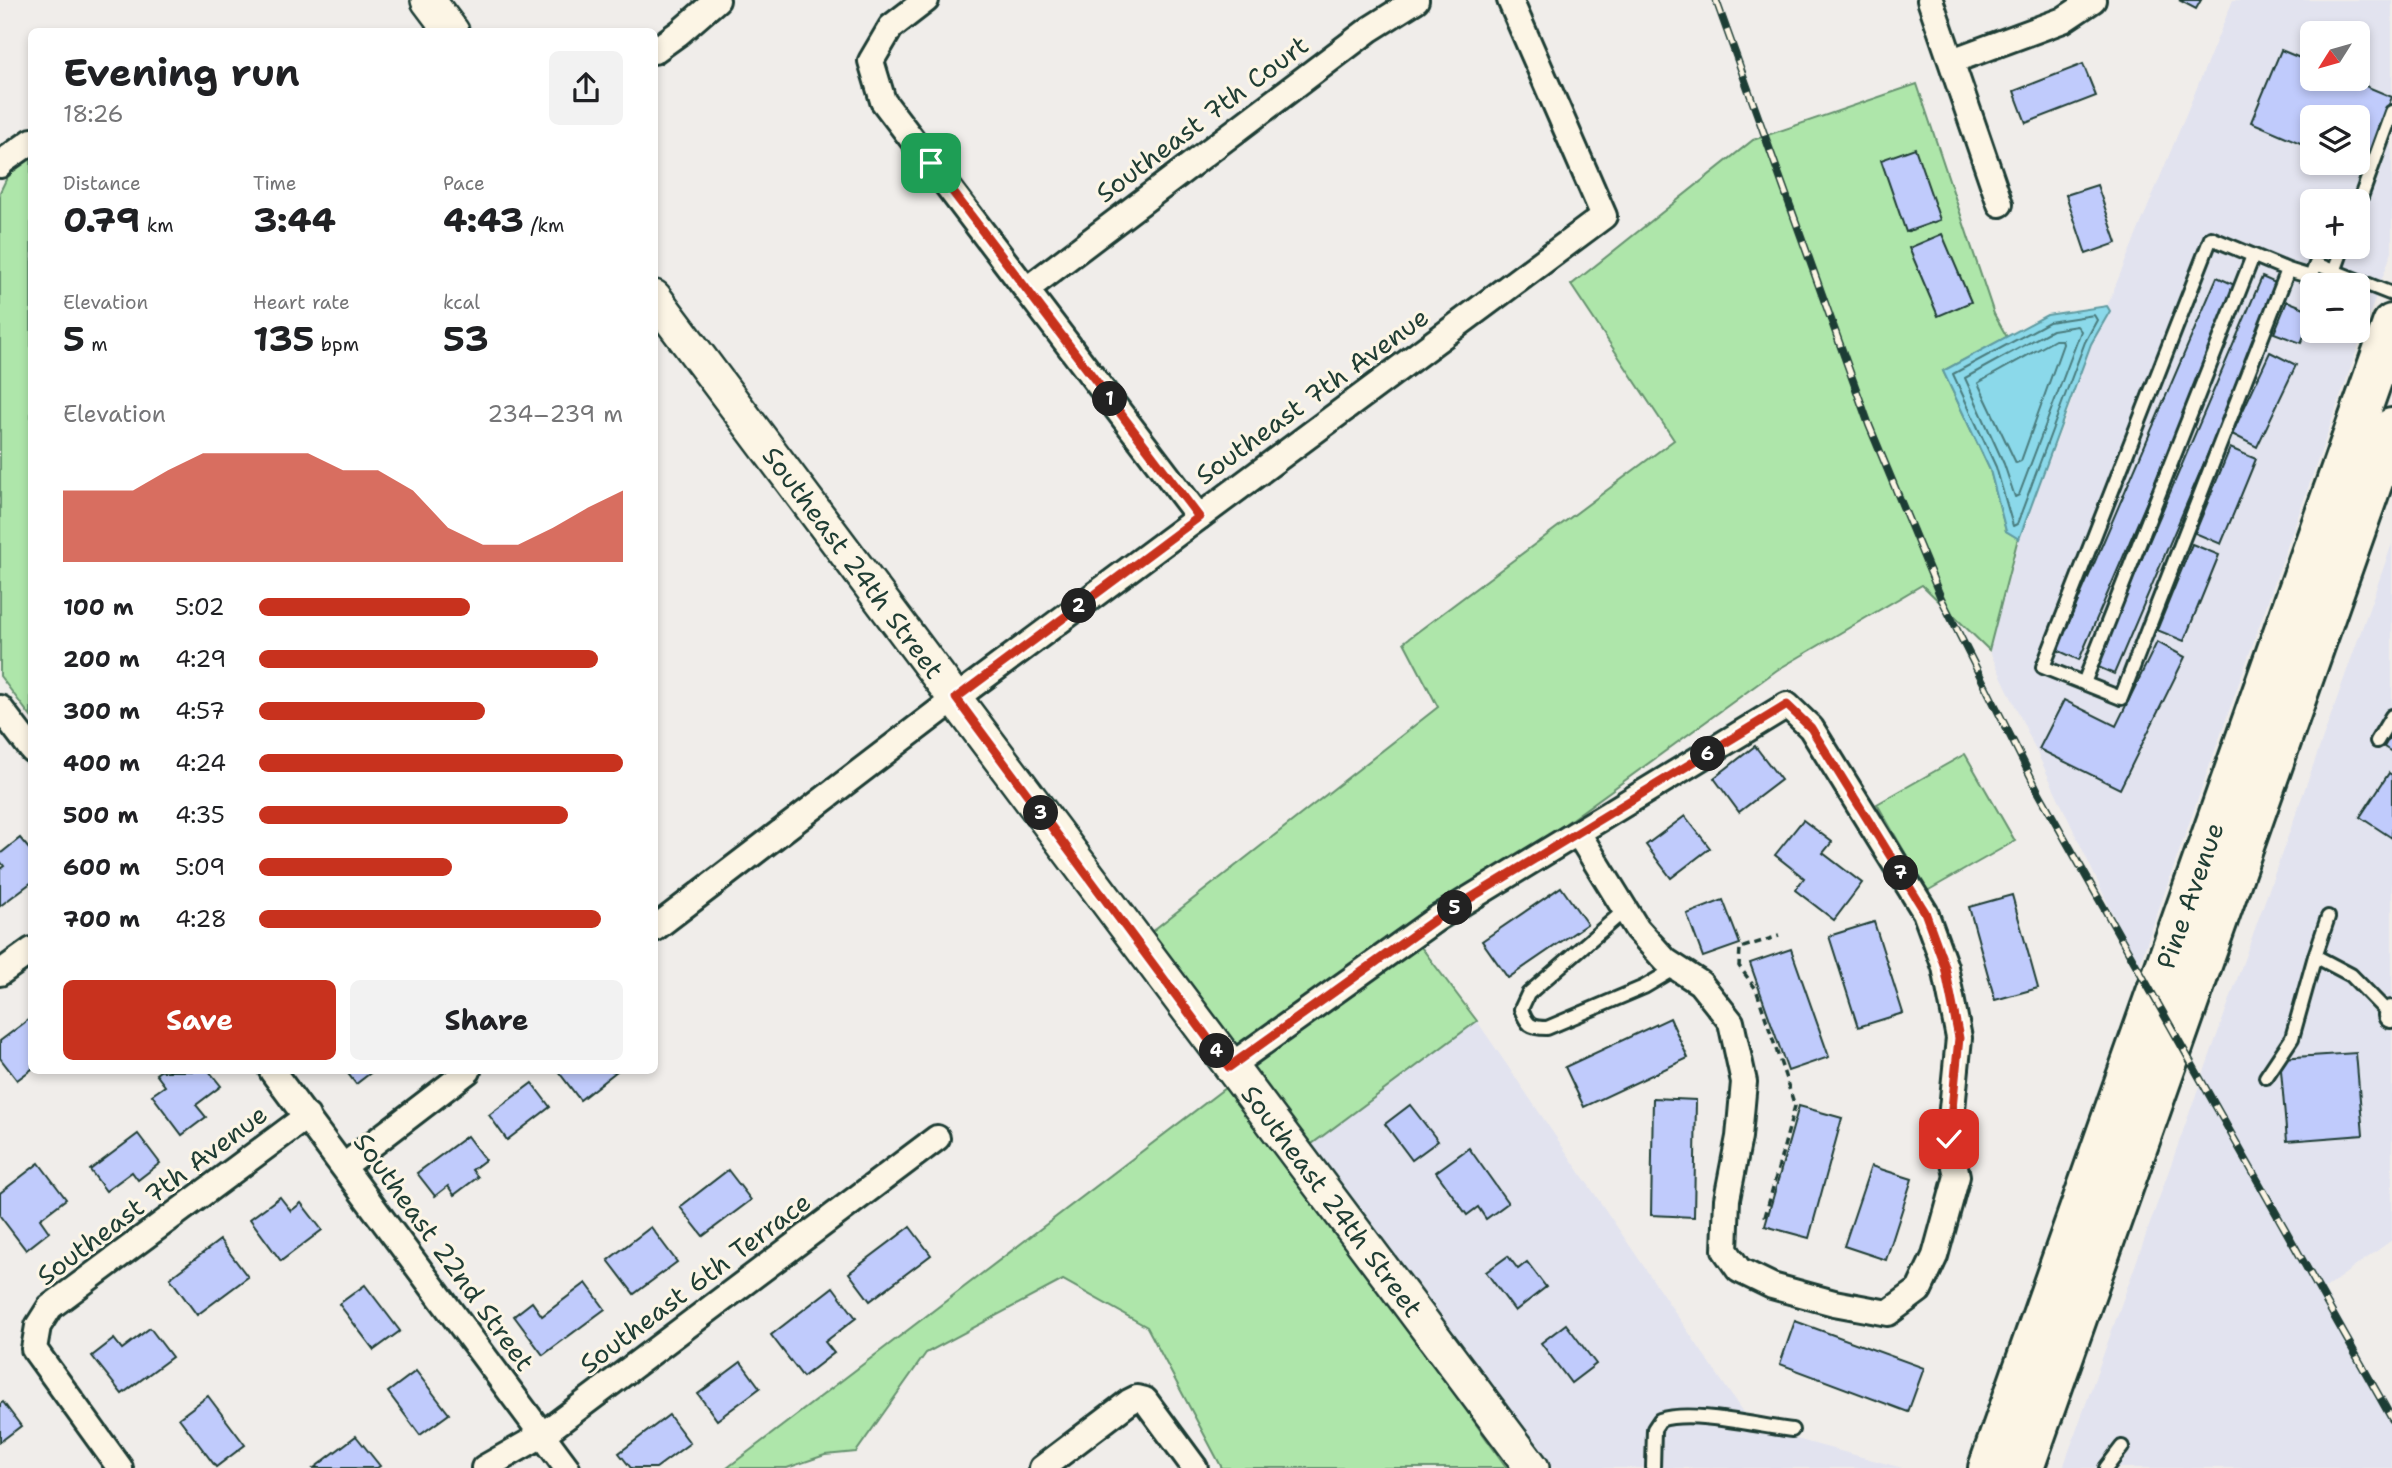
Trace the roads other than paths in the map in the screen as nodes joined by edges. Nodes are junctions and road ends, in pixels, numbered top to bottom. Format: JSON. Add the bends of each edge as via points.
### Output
{"nodes":[{"id":1,"x":428,"y":0,"type":"edge"},
{"id":2,"x":717,"y":0,"type":"edge"},
{"id":3,"x":926,"y":0,"type":"edge"},
{"id":4,"x":1416,"y":0,"type":"edge"},
{"id":5,"x":1510,"y":0,"type":"edge"},
{"id":6,"x":1930,"y":0,"type":"edge"},
{"id":7,"x":2094,"y":0,"type":"edge"},
{"id":8,"x":449,"y":28,"type":"edge"},
{"id":9,"x":658,"y":48,"type":"edge"},
{"id":10,"x":1952,"y":61,"type":"junction"},
{"id":11,"x":2392,"y":112,"type":"edge"},
{"id":12,"x":28,"y":144,"type":"edge"},
{"id":13,"x":0,"y":166,"type":"edge"},
{"id":14,"x":2364,"y":189,"type":"edge"},
{"id":15,"x":2000,"y":204,"type":"dead end"},
{"id":16,"x":2253,"y":256,"type":"junction"},
{"id":17,"x":2339,"y":259,"type":"edge"},
{"id":18,"x":2288,"y":270,"type":"junction"},
{"id":19,"x":2334,"y":272,"type":"junction"},
{"id":20,"x":1027,"y":289,"type":"junction"},
{"id":21,"x":2392,"y":294,"type":"edge"},
{"id":22,"x":658,"y":302,"type":"edge"},
{"id":23,"x":2392,"y":324,"type":"edge"},
{"id":24,"x":2392,"y":428,"type":"edge"},
{"id":25,"x":1199,"y":517,"type":"junction"},
{"id":26,"x":2084,"y":683,"type":"junction"},
{"id":27,"x":956,"y":698,"type":"junction"},
{"id":28,"x":0,"y":708,"type":"edge"},
{"id":29,"x":2392,"y":716,"type":"edge"},
{"id":30,"x":2377,"y":741,"type":"dead end"},
{"id":31,"x":28,"y":745,"type":"edge"},
{"id":32,"x":1578,"y":833,"type":"junction"},
{"id":33,"x":1625,"y":910,"type":"junction"},
{"id":34,"x":2328,"y":917,"type":"dead end"},
{"id":35,"x":658,"y":921,"type":"edge"},
{"id":36,"x":28,"y":953,"type":"edge"},
{"id":37,"x":2315,"y":956,"type":"junction"},
{"id":38,"x":1676,"y":968,"type":"junction"},
{"id":39,"x":0,"y":973,"type":"edge"},
{"id":40,"x":2392,"y":1015,"type":"edge"},
{"id":41,"x":1229,"y":1067,"type":"junction"},
{"id":42,"x":274,"y":1074,"type":"edge"},
{"id":43,"x":464,"y":1074,"type":"edge"},
{"id":44,"x":2266,"y":1076,"type":"dead end"},
{"id":45,"x":307,"y":1116,"type":"junction"},
{"id":46,"x":937,"y":1138,"type":"dead end"},
{"id":47,"x":344,"y":1166,"type":"junction"},
{"id":48,"x":1792,"y":1430,"type":"dead end"},
{"id":49,"x":542,"y":1435,"type":"junction"},
{"id":50,"x":2122,"y":1447,"type":"dead end"},
{"id":51,"x":120,"y":1468,"type":"edge"},
{"id":52,"x":484,"y":1468,"type":"edge"},
{"id":53,"x":567,"y":1468,"type":"edge"},
{"id":54,"x":1042,"y":1468,"type":"edge"},
{"id":55,"x":1195,"y":1468,"type":"edge"},
{"id":56,"x":1532,"y":1468,"type":"edge"},
{"id":57,"x":1653,"y":1468,"type":"edge"},
{"id":58,"x":1988,"y":1468,"type":"edge"},
{"id":59,"x":2024,"y":1468,"type":"edge"},
{"id":60,"x":2106,"y":1468,"type":"edge"}],
"edges":[{"from":1,"to":8,"type":"street"},
{"from":2,"to":9,"type":"street"},
{"from":3,"to":20,"type":"street","via":[[891,27],[871,61],[883,100]]},
{"from":4,"to":20,"type":"street","name":"Southeast 7th Court","via":[[1370,29]]},
{"from":5,"to":25,"type":"street","name":"Southeast 7th Avenue","via":[[1604,216]]},
{"from":6,"to":10,"type":"street"},
{"from":7,"to":10,"type":"street","via":[[2063,20]]},
{"from":10,"to":15,"type":"street"},
{"from":11,"to":14,"type":"lane"},
{"from":12,"to":13,"type":"street"},
{"from":16,"to":18,"type":"lane"},
{"from":16,"to":26,"type":"lane"},
{"from":16,"to":26,"type":"lane","via":[[2211,238],[2043,667]]},
{"from":17,"to":19,"type":"lane"},
{"from":18,"to":19,"type":"lane","via":[[2311,277],[2316,264]]},
{"from":18,"to":26,"type":"lane","via":[[2121,698]]},
{"from":19,"to":21,"type":"lane"},
{"from":20,"to":25,"type":"street"},
{"from":22,"to":27,"type":"street","name":"Southeast 24th Street"},
{"from":23,"to":58,"type":"highway","name":"Pine Avenue"},
{"from":24,"to":59,"type":"highway","name":"Pine Avenue"},
{"from":25,"to":27,"type":"street","name":"Southeast 7th Avenue"},
{"from":27,"to":35,"type":"street","name":"Southeast 7th Avenue"},
{"from":27,"to":41,"type":"street","name":"Southeast 24th Street"},
{"from":28,"to":31,"type":"street"},
{"from":29,"to":30,"type":"lane"},
{"from":32,"to":33,"type":"street"},
{"from":32,"to":38,"type":"street","via":[[1787,705],[1811,728],[1925,912],[1945,967],[1959,1038],[1949,1139],[1956,1176],[1935,1256],[1919,1290],[1888,1313],[1772,1286],[1739,1270],[1725,1250],[1727,1199],[1744,1083],[1731,1022],[1700,983]]},
{"from":32,"to":41,"type":"street","via":[[1436,919]]},
{"from":33,"to":38,"type":"street","via":[[1665,961]]},
{"from":33,"to":38,"type":"lane","via":[[1528,994],[1521,1009],[1527,1024],[1547,1028],[1644,987]]},
{"from":34,"to":37,"type":"lane"},
{"from":36,"to":39,"type":"street"},
{"from":37,"to":40,"type":"lane","via":[[2351,975]]},
{"from":37,"to":44,"type":"lane","via":[[2292,1038]]},
{"from":41,"to":56,"type":"street","name":"Southeast 24th Street"},
{"from":42,"to":45,"type":"street","name":"Southeast 22nd Street"},
{"from":43,"to":47,"type":"street"},
{"from":45,"to":47,"type":"street","name":"Southeast 22nd Street"},
{"from":45,"to":51,"type":"street","name":"Southeast 7th Avenue","via":[[50,1307],[38,1326],[34,1349]]},
{"from":46,"to":49,"type":"street","name":"Southeast 6th Terrace"},
{"from":47,"to":49,"type":"street","name":"Southeast 22nd Street"},
{"from":48,"to":57,"type":"lane","via":[[1669,1417],[1654,1429]]},
{"from":49,"to":52,"type":"street","name":"Southeast 6th Terrace"},
{"from":49,"to":53,"type":"street","name":"Southeast 22nd Street"},
{"from":50,"to":60,"type":"lane"},
{"from":54,"to":55,"type":"street","via":[[1137,1398],[1145,1400]]}]}
